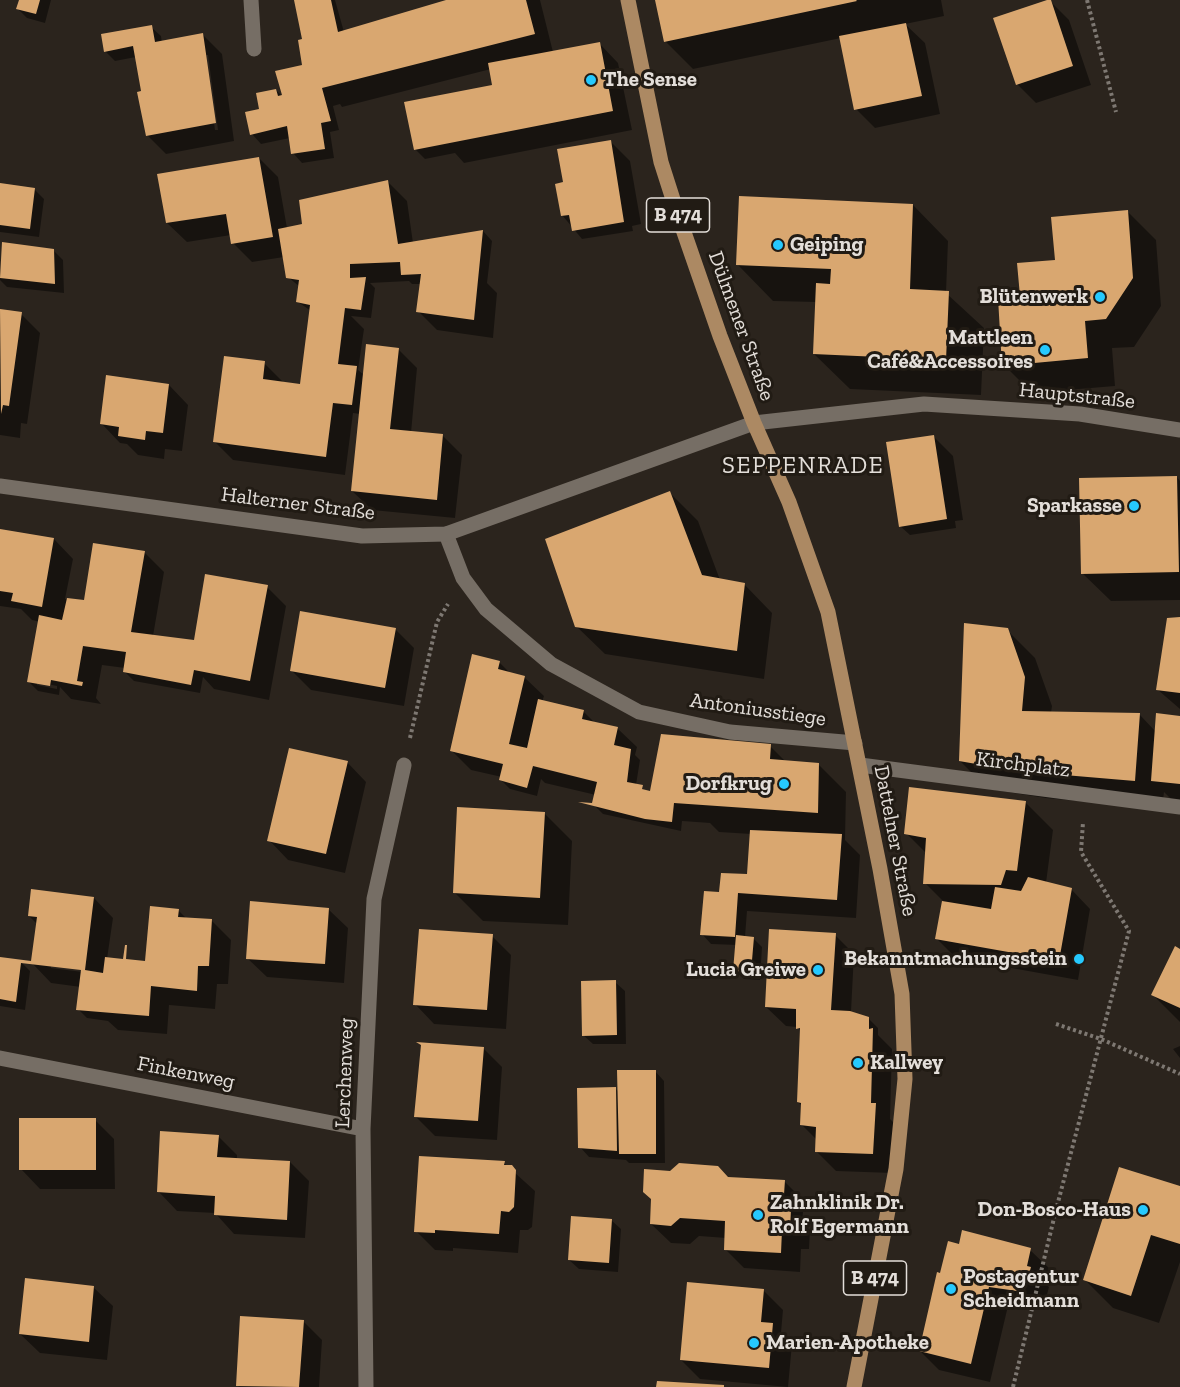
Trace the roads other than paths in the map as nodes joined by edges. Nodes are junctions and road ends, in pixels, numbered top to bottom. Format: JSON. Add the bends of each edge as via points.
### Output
{"nodes":[{"id":1,"x":251,"y":0,"type":"edge"},
{"id":2,"x":628,"y":0,"type":"edge"},
{"id":3,"x":254,"y":49,"type":"dead end"},
{"id":4,"x":754,"y":423,"type":"junction"},
{"id":5,"x":1180,"y":430,"type":"edge"},
{"id":6,"x":0,"y":486,"type":"edge"},
{"id":7,"x":446,"y":534,"type":"junction"},
{"id":8,"x":855,"y":743,"type":"junction"},
{"id":9,"x":404,"y":765,"type":"road end"},
{"id":10,"x":860,"y":765,"type":"junction"},
{"id":11,"x":1180,"y":807,"type":"edge"},
{"id":12,"x":0,"y":1058,"type":"edge"},
{"id":13,"x":363,"y":1129,"type":"junction"},
{"id":14,"x":366,"y":1387,"type":"edge"},
{"id":15,"x":854,"y":1387,"type":"edge"}],
"edges":[{"from":1,"to":3,"type":"street"},
{"from":2,"to":4,"type":"main road","name":"Dülmener Straße","number":"B 474","via":[[661,162]]},
{"from":4,"to":5,"type":"street","name":"Hauptstraße","via":[[924,404],[1080,414]]},
{"from":4,"to":7,"type":"street","name":"Halterner Straße"},
{"from":4,"to":8,"type":"main road","name":"Dattelner Straße","number":"B 474","via":[[789,502],[828,612]]},
{"from":6,"to":7,"type":"street","name":"Halterner Straße","via":[[362,536]]},
{"from":7,"to":8,"type":"street","name":"Antoniusstiege","via":[[464,578],[486,609],[551,664],[639,712],[730,732]]},
{"from":8,"to":10,"type":"main road","name":"Dattelner Straße","number":"B 474"},
{"from":9,"to":13,"type":"street","name":"Lerchenweg","via":[[374,899]]},
{"from":10,"to":11,"type":"street","name":"Kirchplatz"},
{"from":10,"to":15,"type":"main road","name":"Dattelner Straße","number":"B 474","via":[[902,994],[905,1079],[896,1169]]},
{"from":12,"to":13,"type":"street","name":"Finkenweg"},
{"from":13,"to":14,"type":"street","name":"Lerchenweg"}]}
